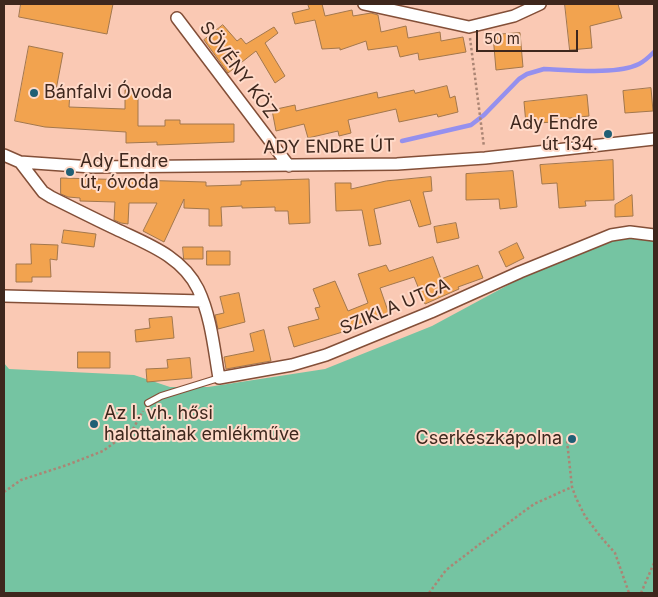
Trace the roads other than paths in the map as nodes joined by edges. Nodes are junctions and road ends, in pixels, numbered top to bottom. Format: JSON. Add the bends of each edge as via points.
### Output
{"nodes":[{"id":1,"x":364,"y":4,"type":"edge"},
{"id":2,"x":540,"y":4,"type":"edge"},
{"id":3,"x":177,"y":18,"type":"dead end"},
{"id":4,"x":654,"y":139,"type":"edge"},
{"id":5,"x":4,"y":155,"type":"edge"},
{"id":6,"x":20,"y":162,"type":"junction"},
{"id":7,"x":289,"y":166,"type":"junction"},
{"id":8,"x":654,"y":235,"type":"edge"},
{"id":9,"x":4,"y":296,"type":"edge"},
{"id":10,"x":203,"y":301,"type":"junction"},
{"id":11,"x":219,"y":378,"type":"junction"},
{"id":12,"x":148,"y":403,"type":"road end"}],
"edges":[{"from":1,"to":2,"type":"street","via":[[469,27],[514,16]]},
{"from":3,"to":7,"type":"street","name":"SÖVÉNY KÖZ"},
{"from":4,"to":7,"type":"street","name":"ADY ENDRE ÚT","via":[[485,158]]},
{"from":5,"to":6,"type":"street","name":"ADY ENDRE ÚT"},
{"from":6,"to":7,"type":"street","name":"ADY ENDRE ÚT","via":[[92,167]]},
{"from":6,"to":10,"type":"street","via":[[43,192],[175,260],[190,276]]},
{"from":8,"to":11,"type":"street","name":"SZIKLA UTCA","via":[[630,232],[602,238],[326,355],[284,367]]},
{"from":9,"to":10,"type":"street"},
{"from":10,"to":11,"type":"street"},
{"from":11,"to":12,"type":"lane"}]}
